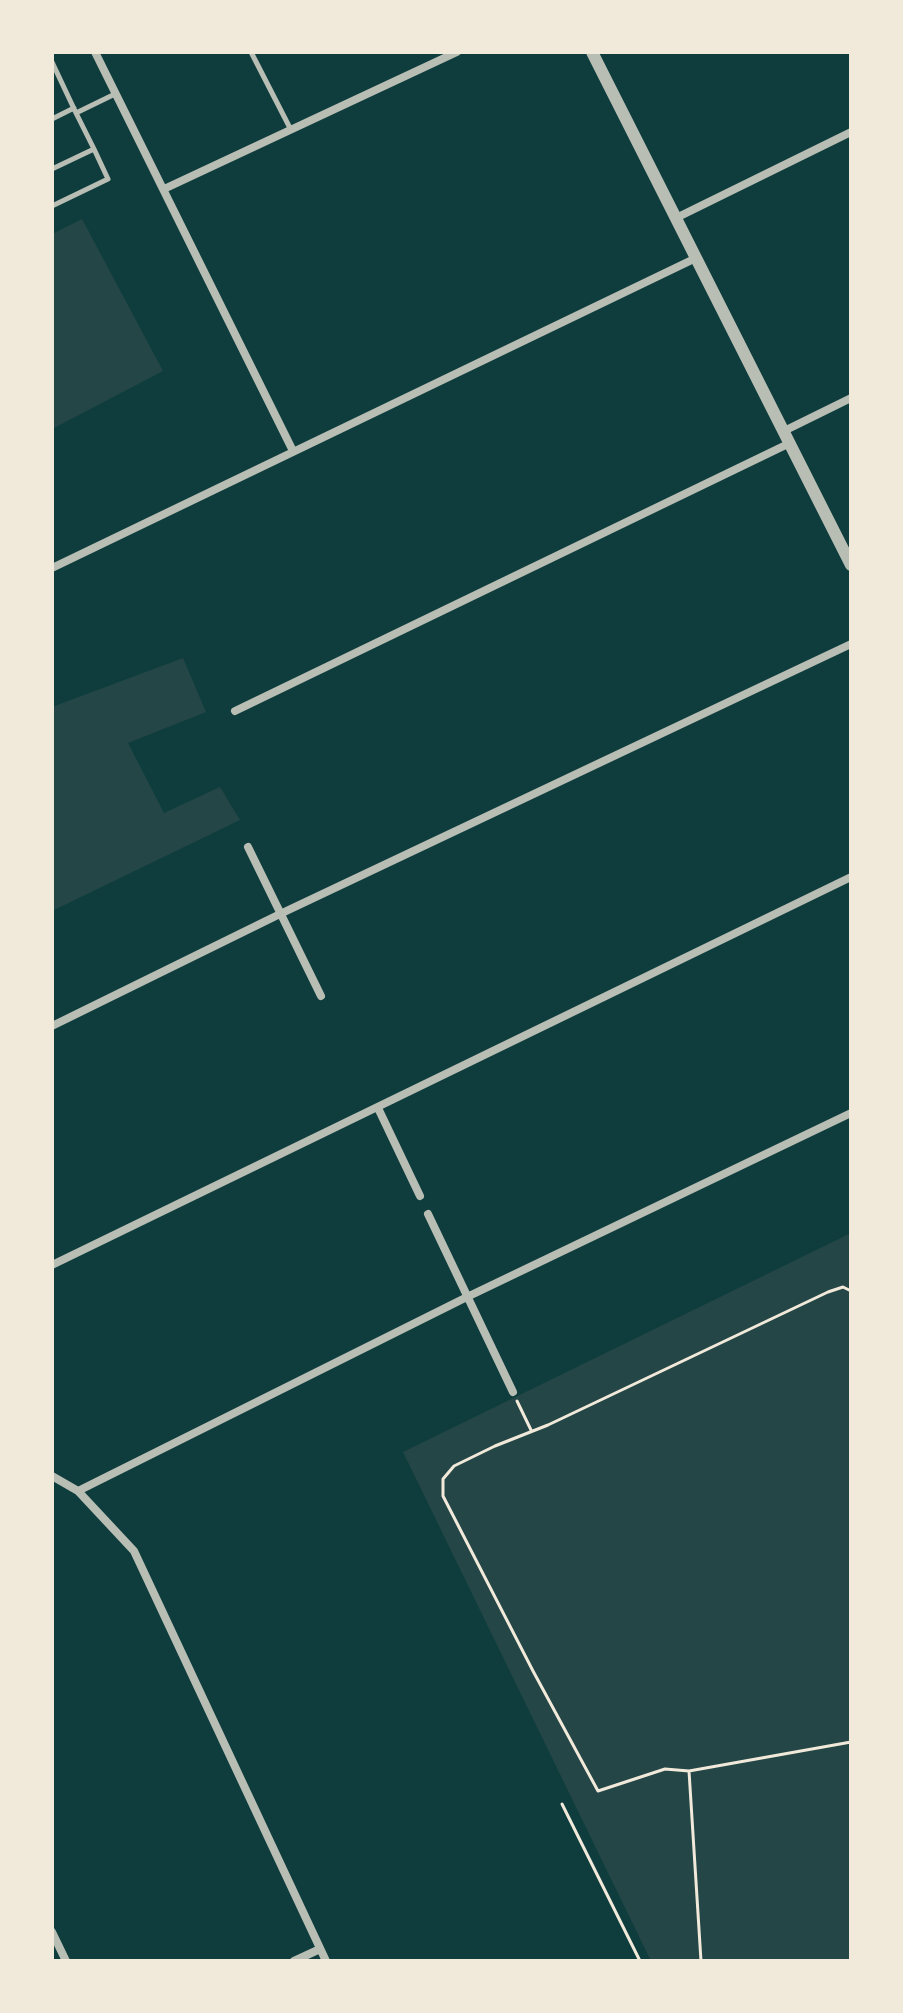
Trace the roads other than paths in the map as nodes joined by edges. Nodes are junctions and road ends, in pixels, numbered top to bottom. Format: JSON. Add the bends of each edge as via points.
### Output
{"nodes":[{"id":1,"x":95,"y":52,"type":"edge"},
{"id":2,"x":251,"y":52,"type":"edge"},
{"id":3,"x":457,"y":52,"type":"edge"},
{"id":4,"x":592,"y":52,"type":"edge"},
{"id":5,"x":52,"y":62,"type":"edge"},
{"id":6,"x":116,"y":93,"type":"junction"},
{"id":7,"x":75,"y":110,"type":"junction"},
{"id":8,"x":52,"y":119,"type":"edge"},
{"id":9,"x":291,"y":131,"type":"junction"},
{"id":10,"x":851,"y":132,"type":"edge"},
{"id":11,"x":94,"y":149,"type":"junction"},
{"id":12,"x":52,"y":169,"type":"edge"},
{"id":13,"x":164,"y":189,"type":"junction"},
{"id":14,"x":52,"y":206,"type":"edge"},
{"id":15,"x":676,"y":218,"type":"junction"},
{"id":16,"x":696,"y":258,"type":"junction"},
{"id":17,"x":851,"y":398,"type":"edge"},
{"id":18,"x":787,"y":437,"type":"junction"},
{"id":19,"x":293,"y":451,"type":"junction"},
{"id":20,"x":851,"y":565,"type":"edge"},
{"id":21,"x":52,"y":568,"type":"edge"},
{"id":22,"x":851,"y":644,"type":"edge"},
{"id":23,"x":235,"y":711,"type":"dead end"},
{"id":24,"x":248,"y":847,"type":"dead end"},
{"id":25,"x":851,"y":877,"type":"edge"},
{"id":26,"x":280,"y":914,"type":"junction"},
{"id":27,"x":321,"y":996,"type":"dead end"},
{"id":28,"x":52,"y":1026,"type":"edge"},
{"id":29,"x":378,"y":1108,"type":"junction"},
{"id":30,"x":851,"y":1113,"type":"edge"},
{"id":31,"x":420,"y":1196,"type":"dead end"},
{"id":32,"x":428,"y":1214,"type":"dead end"},
{"id":33,"x":52,"y":1265,"type":"edge"},
{"id":34,"x":467,"y":1297,"type":"junction"},
{"id":35,"x":513,"y":1392,"type":"road end"},
{"id":36,"x":52,"y":1476,"type":"edge"},
{"id":37,"x":78,"y":1491,"type":"junction"},
{"id":38,"x":52,"y":1932,"type":"edge"},
{"id":39,"x":320,"y":1949,"type":"junction"},
{"id":40,"x":66,"y":1961,"type":"edge"},
{"id":41,"x":294,"y":1961,"type":"edge"},
{"id":42,"x":326,"y":1961,"type":"edge"}],
"edges":[{"from":1,"to":6,"type":"street"},
{"from":2,"to":9,"type":"lane"},
{"from":3,"to":9,"type":"street"},
{"from":4,"to":15,"type":"street"},
{"from":5,"to":7,"type":"lane"},
{"from":6,"to":7,"type":"lane"},
{"from":6,"to":13,"type":"street"},
{"from":7,"to":8,"type":"lane"},
{"from":7,"to":11,"type":"lane"},
{"from":9,"to":13,"type":"street"},
{"from":10,"to":15,"type":"street"},
{"from":11,"to":12,"type":"lane"},
{"from":11,"to":14,"type":"lane","via":[[108,179]]},
{"from":13,"to":19,"type":"street"},
{"from":15,"to":16,"type":"street"},
{"from":16,"to":18,"type":"street"},
{"from":16,"to":19,"type":"street"},
{"from":17,"to":18,"type":"street"},
{"from":18,"to":20,"type":"street"},
{"from":18,"to":23,"type":"street"},
{"from":19,"to":21,"type":"street"},
{"from":22,"to":26,"type":"street"},
{"from":24,"to":26,"type":"street"},
{"from":25,"to":29,"type":"street"},
{"from":26,"to":27,"type":"street"},
{"from":26,"to":28,"type":"street"},
{"from":29,"to":31,"type":"street"},
{"from":29,"to":33,"type":"street"},
{"from":30,"to":34,"type":"street"},
{"from":32,"to":34,"type":"street"},
{"from":34,"to":35,"type":"street"},
{"from":34,"to":37,"type":"street"},
{"from":36,"to":37,"type":"street"},
{"from":37,"to":39,"type":"street","via":[[134,1551]]},
{"from":38,"to":40,"type":"street"},
{"from":39,"to":41,"type":"street"},
{"from":39,"to":42,"type":"street"}]}
